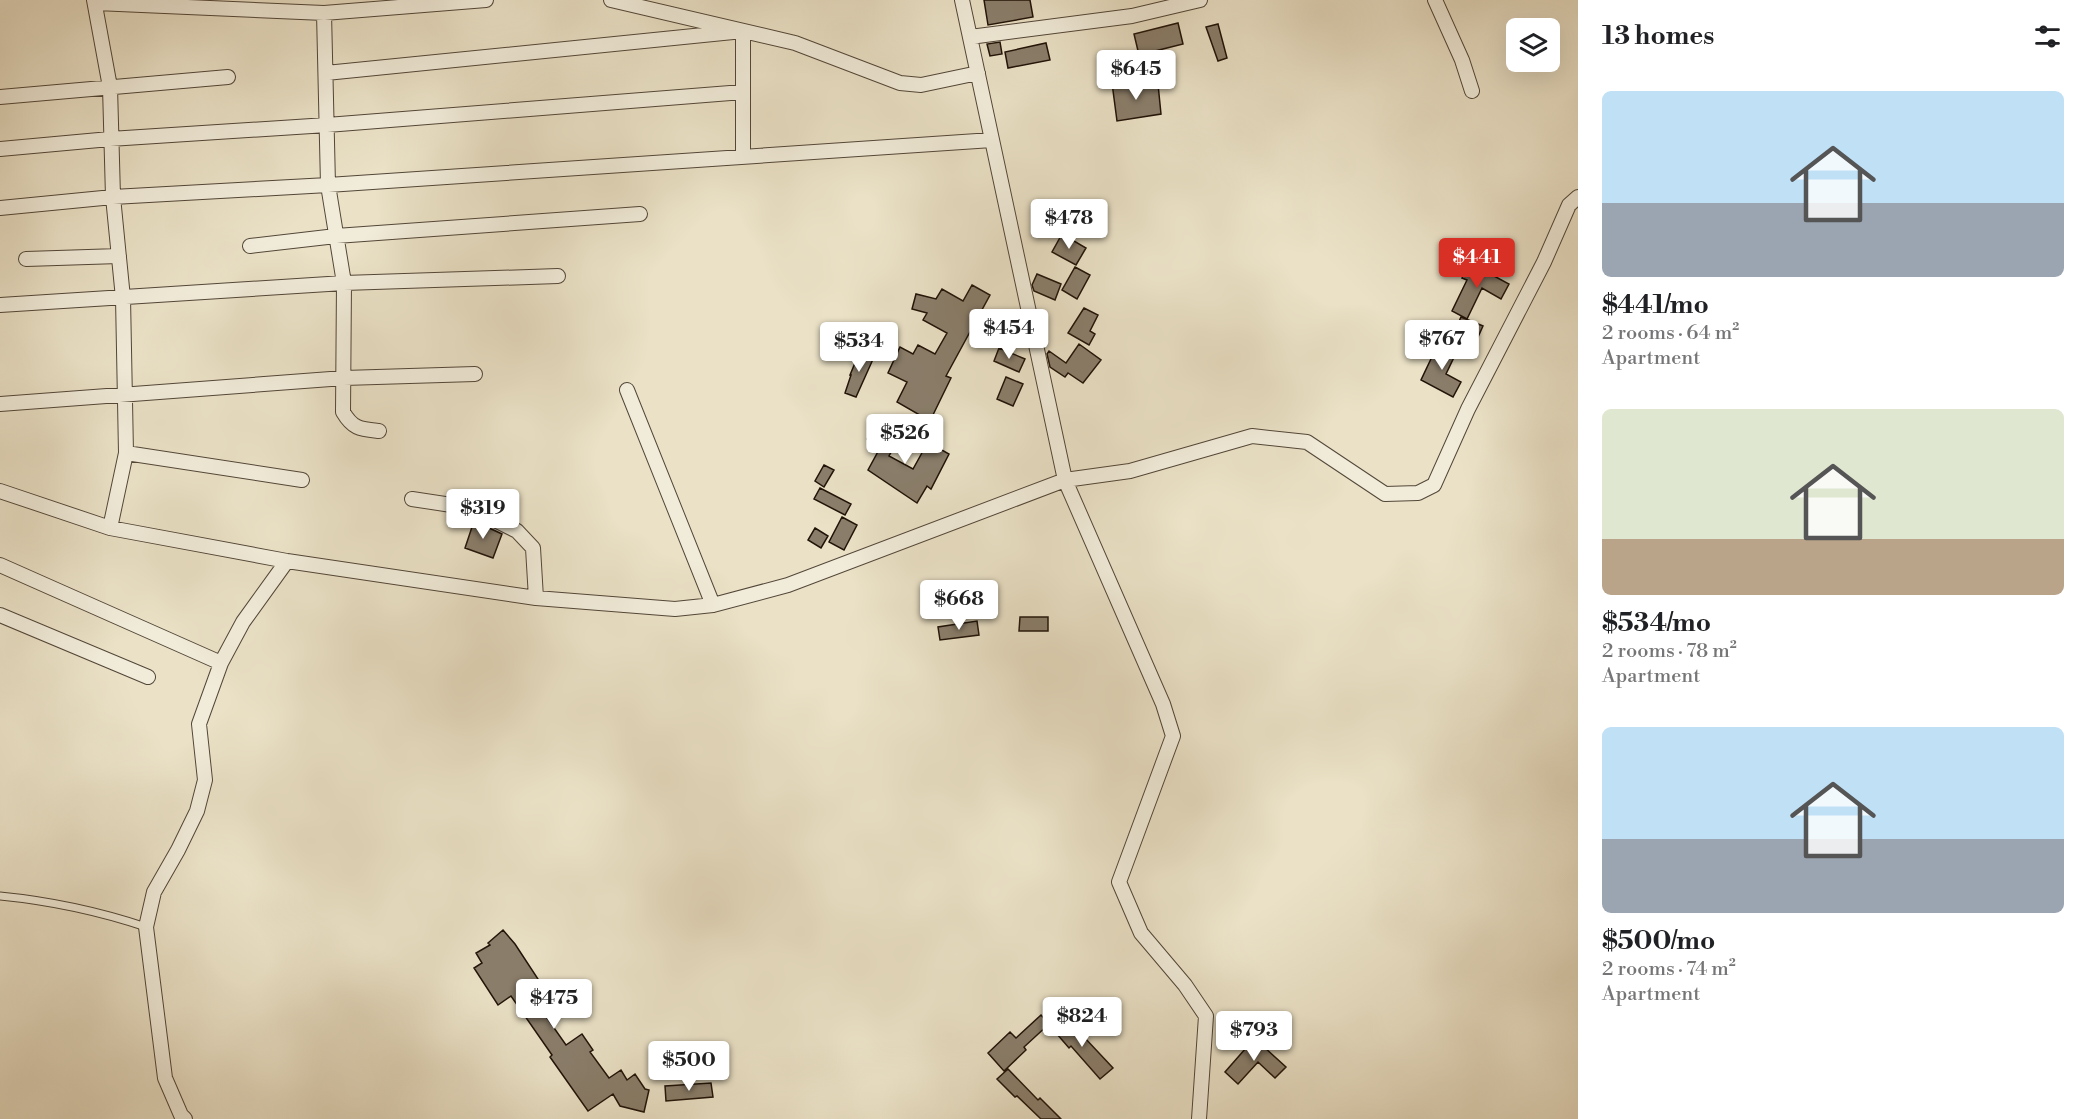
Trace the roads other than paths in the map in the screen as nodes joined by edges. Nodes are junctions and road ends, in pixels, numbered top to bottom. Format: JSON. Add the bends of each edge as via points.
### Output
{"nodes":[{"id":1,"x":486,"y":0,"type":"edge"},
{"id":2,"x":611,"y":0,"type":"edge"},
{"id":3,"x":962,"y":0,"type":"edge"},
{"id":4,"x":1200,"y":0,"type":"edge"},
{"id":5,"x":1436,"y":0,"type":"edge"},
{"id":6,"x":95,"y":1,"type":"edge"},
{"id":7,"x":324,"y":13,"type":"junction"},
{"id":8,"x":743,"y":31,"type":"junction"},
{"id":9,"x":970,"y":37,"type":"junction"},
{"id":10,"x":326,"y":73,"type":"junction"},
{"id":11,"x":978,"y":73,"type":"junction"},
{"id":12,"x":228,"y":77,"type":"dead end"},
{"id":13,"x":110,"y":87,"type":"junction"},
{"id":14,"x":1472,"y":91,"type":"dead end"},
{"id":15,"x":743,"y":92,"type":"junction"},
{"id":16,"x":0,"y":97,"type":"edge"},
{"id":17,"x":327,"y":125,"type":"junction"},
{"id":18,"x":110,"y":139,"type":"junction"},
{"id":19,"x":992,"y":140,"type":"junction"},
{"id":20,"x":0,"y":149,"type":"edge"},
{"id":21,"x":743,"y":157,"type":"junction"},
{"id":22,"x":328,"y":185,"type":"junction"},
{"id":23,"x":113,"y":197,"type":"junction"},
{"id":24,"x":1578,"y":197,"type":"edge"},
{"id":25,"x":0,"y":208,"type":"edge"},
{"id":26,"x":640,"y":214,"type":"dead end"},
{"id":27,"x":336,"y":236,"type":"junction"},
{"id":28,"x":250,"y":246,"type":"dead end"},
{"id":29,"x":119,"y":256,"type":"junction"},
{"id":30,"x":26,"y":259,"type":"dead end"},
{"id":31,"x":558,"y":276,"type":"dead end"},
{"id":32,"x":344,"y":283,"type":"junction"},
{"id":33,"x":123,"y":298,"type":"junction"},
{"id":34,"x":0,"y":305,"type":"edge"},
{"id":35,"x":475,"y":374,"type":"dead end"},
{"id":36,"x":344,"y":378,"type":"junction"},
{"id":37,"x":627,"y":390,"type":"dead end"},
{"id":38,"x":125,"y":393,"type":"junction"},
{"id":39,"x":0,"y":404,"type":"edge"},
{"id":40,"x":379,"y":431,"type":"dead end"},
{"id":41,"x":126,"y":453,"type":"junction"},
{"id":42,"x":302,"y":480,"type":"dead end"},
{"id":43,"x":1065,"y":480,"type":"junction"},
{"id":44,"x":0,"y":491,"type":"edge"},
{"id":45,"x":412,"y":499,"type":"dead end"},
{"id":46,"x":110,"y":528,"type":"junction"},
{"id":47,"x":287,"y":561,"type":"junction"},
{"id":48,"x":0,"y":565,"type":"edge"},
{"id":49,"x":536,"y":598,"type":"junction"},
{"id":50,"x":713,"y":605,"type":"junction"},
{"id":51,"x":0,"y":615,"type":"edge"},
{"id":52,"x":222,"y":663,"type":"junction"},
{"id":53,"x":148,"y":677,"type":"dead end"},
{"id":54,"x":0,"y":896,"type":"edge"},
{"id":55,"x":146,"y":927,"type":"junction"},
{"id":56,"x":185,"y":1119,"type":"edge"},
{"id":57,"x":1199,"y":1119,"type":"edge"}],
"edges":[{"from":1,"to":7,"type":"street"},
{"from":2,"to":8,"type":"street"},
{"from":3,"to":9,"type":"street"},
{"from":4,"to":9,"type":"street","via":[[1132,16]]},
{"from":5,"to":14,"type":"street"},
{"from":6,"to":7,"type":"street"},
{"from":6,"to":13,"type":"street"},
{"from":7,"to":10,"type":"street"},
{"from":8,"to":10,"type":"street"},
{"from":8,"to":11,"type":"street","via":[[795,43],[900,83],[921,85]]},
{"from":8,"to":15,"type":"street"},
{"from":9,"to":11,"type":"street"},
{"from":10,"to":17,"type":"street"},
{"from":11,"to":19,"type":"street"},
{"from":12,"to":13,"type":"street"},
{"from":13,"to":16,"type":"street"},
{"from":13,"to":18,"type":"street"},
{"from":15,"to":17,"type":"street"},
{"from":15,"to":21,"type":"street"},
{"from":17,"to":18,"type":"street"},
{"from":17,"to":22,"type":"street"},
{"from":18,"to":20,"type":"street"},
{"from":18,"to":23,"type":"street"},
{"from":19,"to":21,"type":"street"},
{"from":19,"to":43,"type":"street"},
{"from":21,"to":22,"type":"street"},
{"from":22,"to":23,"type":"street"},
{"from":22,"to":27,"type":"street"},
{"from":23,"to":25,"type":"street"},
{"from":23,"to":29,"type":"street"},
{"from":24,"to":43,"type":"street","via":[[1569,205],[1434,485],[1418,493],[1385,494],[1307,442],[1252,436],[1130,471]]},
{"from":26,"to":27,"type":"street"},
{"from":27,"to":28,"type":"street"},
{"from":27,"to":32,"type":"street"},
{"from":29,"to":30,"type":"street"},
{"from":29,"to":33,"type":"street"},
{"from":31,"to":32,"type":"street"},
{"from":32,"to":33,"type":"street"},
{"from":32,"to":36,"type":"street"},
{"from":33,"to":34,"type":"street"},
{"from":33,"to":38,"type":"street"},
{"from":35,"to":36,"type":"street"},
{"from":36,"to":38,"type":"street"},
{"from":36,"to":40,"type":"street","via":[[343,412],[348,420],[357,428]]},
{"from":37,"to":50,"type":"street"},
{"from":38,"to":39,"type":"street"},
{"from":38,"to":41,"type":"street"},
{"from":41,"to":42,"type":"street"},
{"from":41,"to":46,"type":"street"},
{"from":43,"to":50,"type":"street","via":[[788,585]]},
{"from":43,"to":57,"type":"street","via":[[1163,704],[1173,736],[1119,882],[1141,933],[1206,1016]]},
{"from":44,"to":46,"type":"street"},
{"from":45,"to":49,"type":"street","via":[[471,508],[517,531],[533,548]]},
{"from":46,"to":47,"type":"street"},
{"from":47,"to":49,"type":"street"},
{"from":47,"to":52,"type":"street","via":[[243,622]]},
{"from":48,"to":52,"type":"street"},
{"from":49,"to":50,"type":"street","via":[[675,609]]},
{"from":51,"to":53,"type":"street"},
{"from":52,"to":55,"type":"street","via":[[199,724],[205,780],[197,811],[154,892]]},
{"from":54,"to":55,"type":"lane","via":[[50,901]]},
{"from":55,"to":56,"type":"street","via":[[165,1078]]}]}
